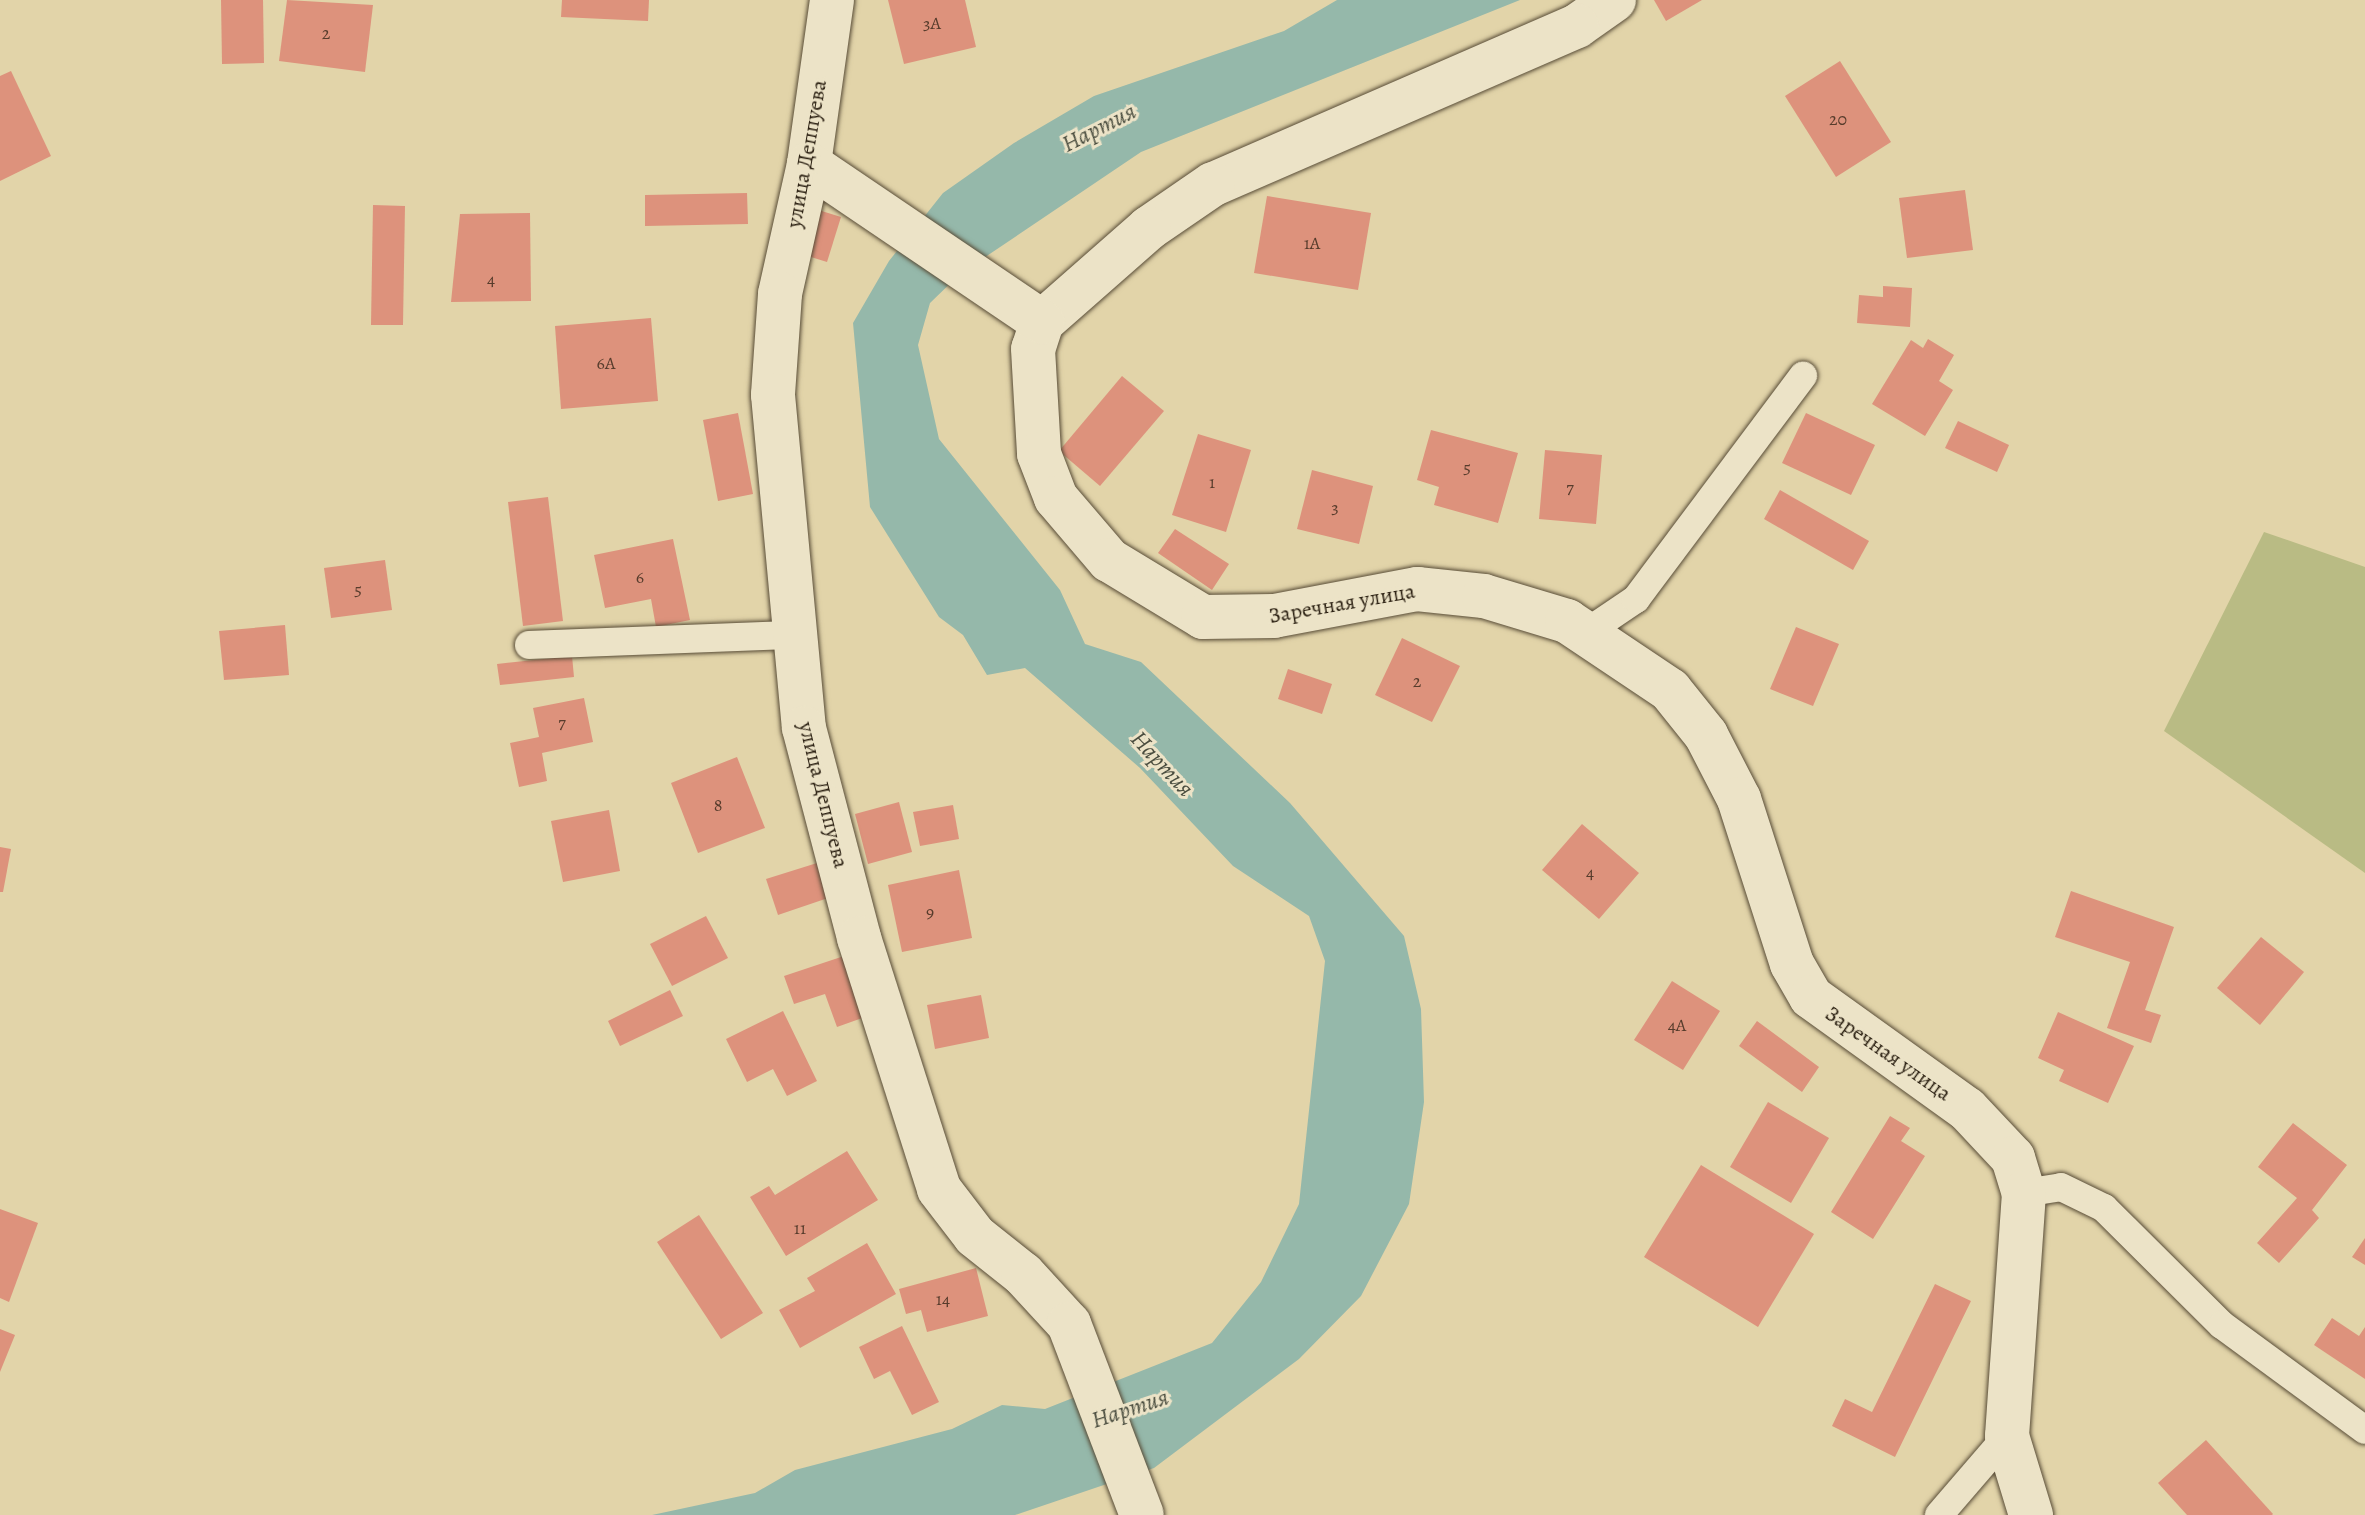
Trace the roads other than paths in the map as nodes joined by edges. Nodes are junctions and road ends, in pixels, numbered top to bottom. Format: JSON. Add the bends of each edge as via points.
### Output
{"nodes":[{"id":1,"x":832,"y":0,"type":"edge"},
{"id":2,"x":1614,"y":0,"type":"edge"},
{"id":3,"x":809,"y":164,"type":"junction"},
{"id":4,"x":1042,"y":322,"type":"junction"},
{"id":5,"x":1803,"y":376,"type":"dead end"},
{"id":6,"x":1587,"y":632,"type":"junction"},
{"id":7,"x":795,"y":635,"type":"junction"},
{"id":8,"x":529,"y":645,"type":"dead end"},
{"id":9,"x":2024,"y":1193,"type":"junction"},
{"id":10,"x":2365,"y":1430,"type":"edge"},
{"id":11,"x":2007,"y":1436,"type":"junction"},
{"id":12,"x":1142,"y":1515,"type":"edge"},
{"id":13,"x":1939,"y":1515,"type":"edge"},
{"id":14,"x":2031,"y":1515,"type":"edge"}],
"edges":[{"from":1,"to":3,"type":"street","name":"улица Деппуева"},
{"from":2,"to":4,"type":"street","via":[[1577,26],[1213,184]]},
{"from":3,"to":4,"type":"street","via":[[900,220]]},
{"from":3,"to":7,"type":"street","name":"улица Деппуева","via":[[780,294],[773,395]]},
{"from":4,"to":6,"type":"street","name":"Заречная улица","via":[[1033,386],[1039,454],[1056,498],[1109,560],[1168,602],[1235,620],[1417,589],[1484,596]]},
{"from":5,"to":6,"type":"lane","via":[[1636,599]]},
{"from":6,"to":9,"type":"street","name":"Заречная улица","via":[[1670,690],[1706,735],[1754,837],[1792,964],[1811,997],[1997,1134]]},
{"from":7,"to":8,"type":"lane"},
{"from":7,"to":12,"type":"street","name":"улица Деппуева","via":[[808,743],[927,1158],[975,1236],[1034,1284],[1069,1324]]},
{"from":9,"to":10,"type":"lane","via":[[2061,1187],[2104,1208],[2222,1325]]},
{"from":9,"to":11,"type":"street","name":"Заречная улица"},
{"from":11,"to":13,"type":"lane"},
{"from":11,"to":14,"type":"street","name":"Заречная улица"}]}
